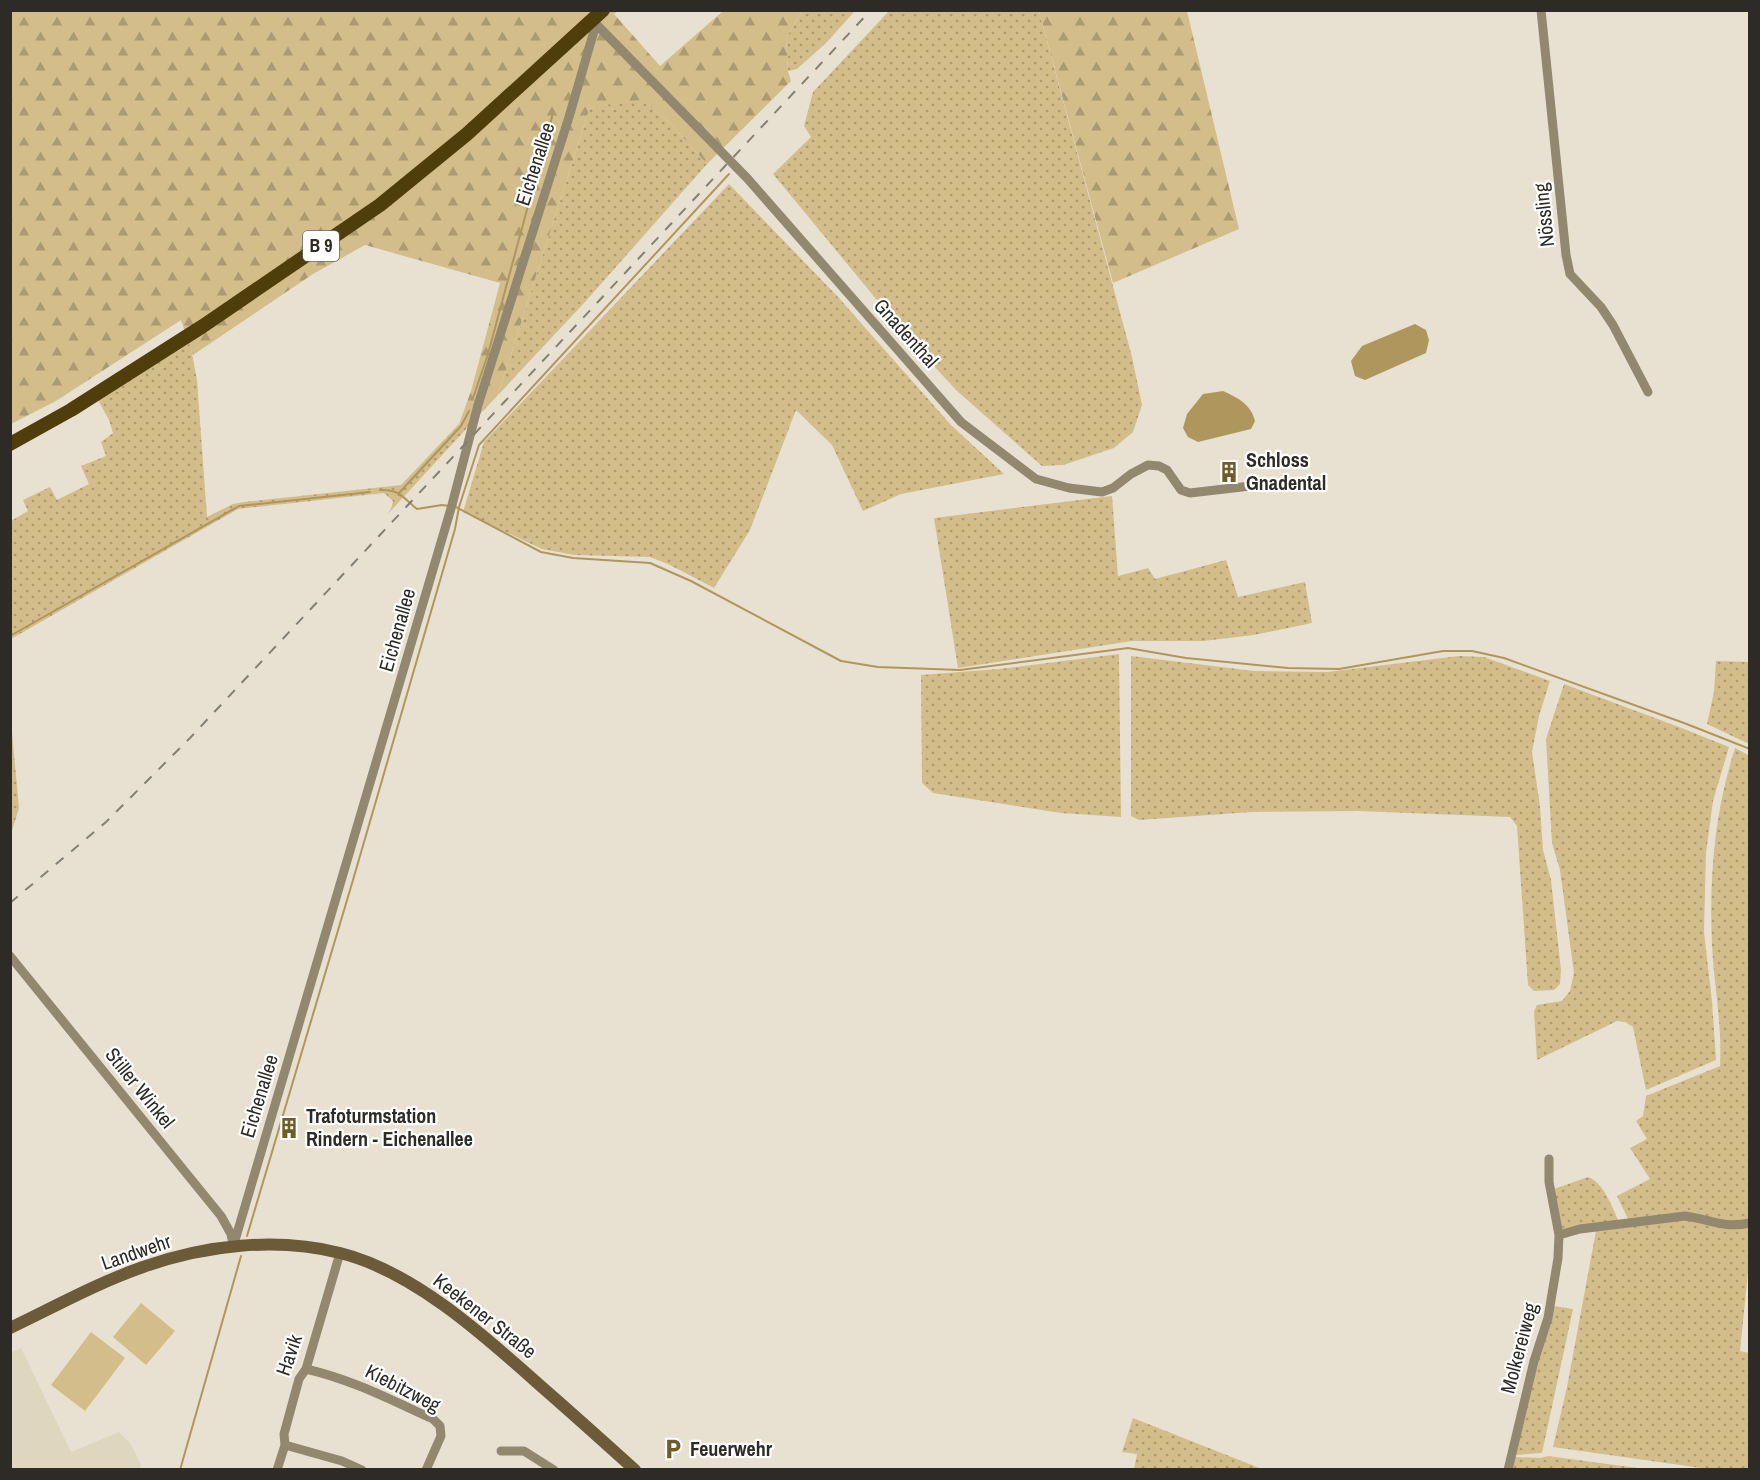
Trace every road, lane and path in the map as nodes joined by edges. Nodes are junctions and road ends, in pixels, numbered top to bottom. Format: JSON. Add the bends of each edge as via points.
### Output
{"nodes":[{"id":1,"x":1541,"y":10,"type":"edge"},
{"id":2,"x":597,"y":18,"type":"edge"},
{"id":3,"x":1648,"y":392,"type":"dead end"},
{"id":4,"x":10,"y":444,"type":"edge"},
{"id":5,"x":1259,"y":485,"type":"dead end"},
{"id":6,"x":10,"y":956,"type":"edge"},
{"id":7,"x":1550,"y":1159,"type":"dead end"},
{"id":8,"x":1749,"y":1223,"type":"edge"},
{"id":9,"x":1559,"y":1235,"type":"junction"},
{"id":10,"x":283,"y":1244,"type":"joint"},
{"id":11,"x":233,"y":1246,"type":"junction"},
{"id":12,"x":340,"y":1253,"type":"junction"},
{"id":13,"x":10,"y":1328,"type":"edge"},
{"id":14,"x":306,"y":1369,"type":"junction"},
{"id":15,"x":285,"y":1445,"type":"junction"},
{"id":16,"x":501,"y":1451,"type":"dead end"},
{"id":17,"x":277,"y":1470,"type":"edge"},
{"id":18,"x":362,"y":1470,"type":"edge"},
{"id":19,"x":426,"y":1470,"type":"edge"},
{"id":20,"x":554,"y":1470,"type":"edge"},
{"id":21,"x":635,"y":1470,"type":"edge"},
{"id":22,"x":1508,"y":1470,"type":"edge"}],
"edges":[{"from":1,"to":3,"type":"street","name":"Nössling","via":[[1570,274],[1613,325]]},
{"from":2,"to":4,"type":"main road","number":"B 9","via":[[445,153],[380,205],[203,326]]},
{"from":2,"to":5,"type":"street","name":"Gnadenthal","via":[[747,178],[961,422],[1036,479],[1102,492],[1148,465],[1167,470],[1181,490],[1190,493]]},
{"from":2,"to":11,"type":"street","name":"Eichenallee","via":[[478,405],[451,510]]},
{"from":6,"to":11,"type":"street","name":"Stiller Winkel","via":[[221,1216]]},
{"from":7,"to":9,"type":"street","name":"Molkereiweg","via":[[1549,1182]]},
{"from":8,"to":9,"type":"street","via":[[1722,1226],[1684,1216]]},
{"from":9,"to":22,"type":"street","name":"Molkereiweg","via":[[1548,1318]]},
{"from":10,"to":11,"type":"main road","name":"Landwehr"},
{"from":10,"to":12,"type":"main road","name":"Keekener Straße"},
{"from":11,"to":13,"type":"main road","name":"Landwehr","via":[[143,1267]]},
{"from":12,"to":14,"type":"street","name":"Havik"},
{"from":12,"to":21,"type":"main road","name":"Keekener Straße","via":[[407,1282],[455,1314]]},
{"from":14,"to":15,"type":"street","name":"Havik","via":[[299,1379],[284,1434]]},
{"from":14,"to":19,"type":"street","name":"Kiebitzweg","via":[[365,1387],[433,1419],[440,1426],[441,1436]]},
{"from":15,"to":17,"type":"street","name":"Havik"},
{"from":15,"to":18,"type":"street"},
{"from":16,"to":20,"type":"street","via":[[524,1451]]}]}
